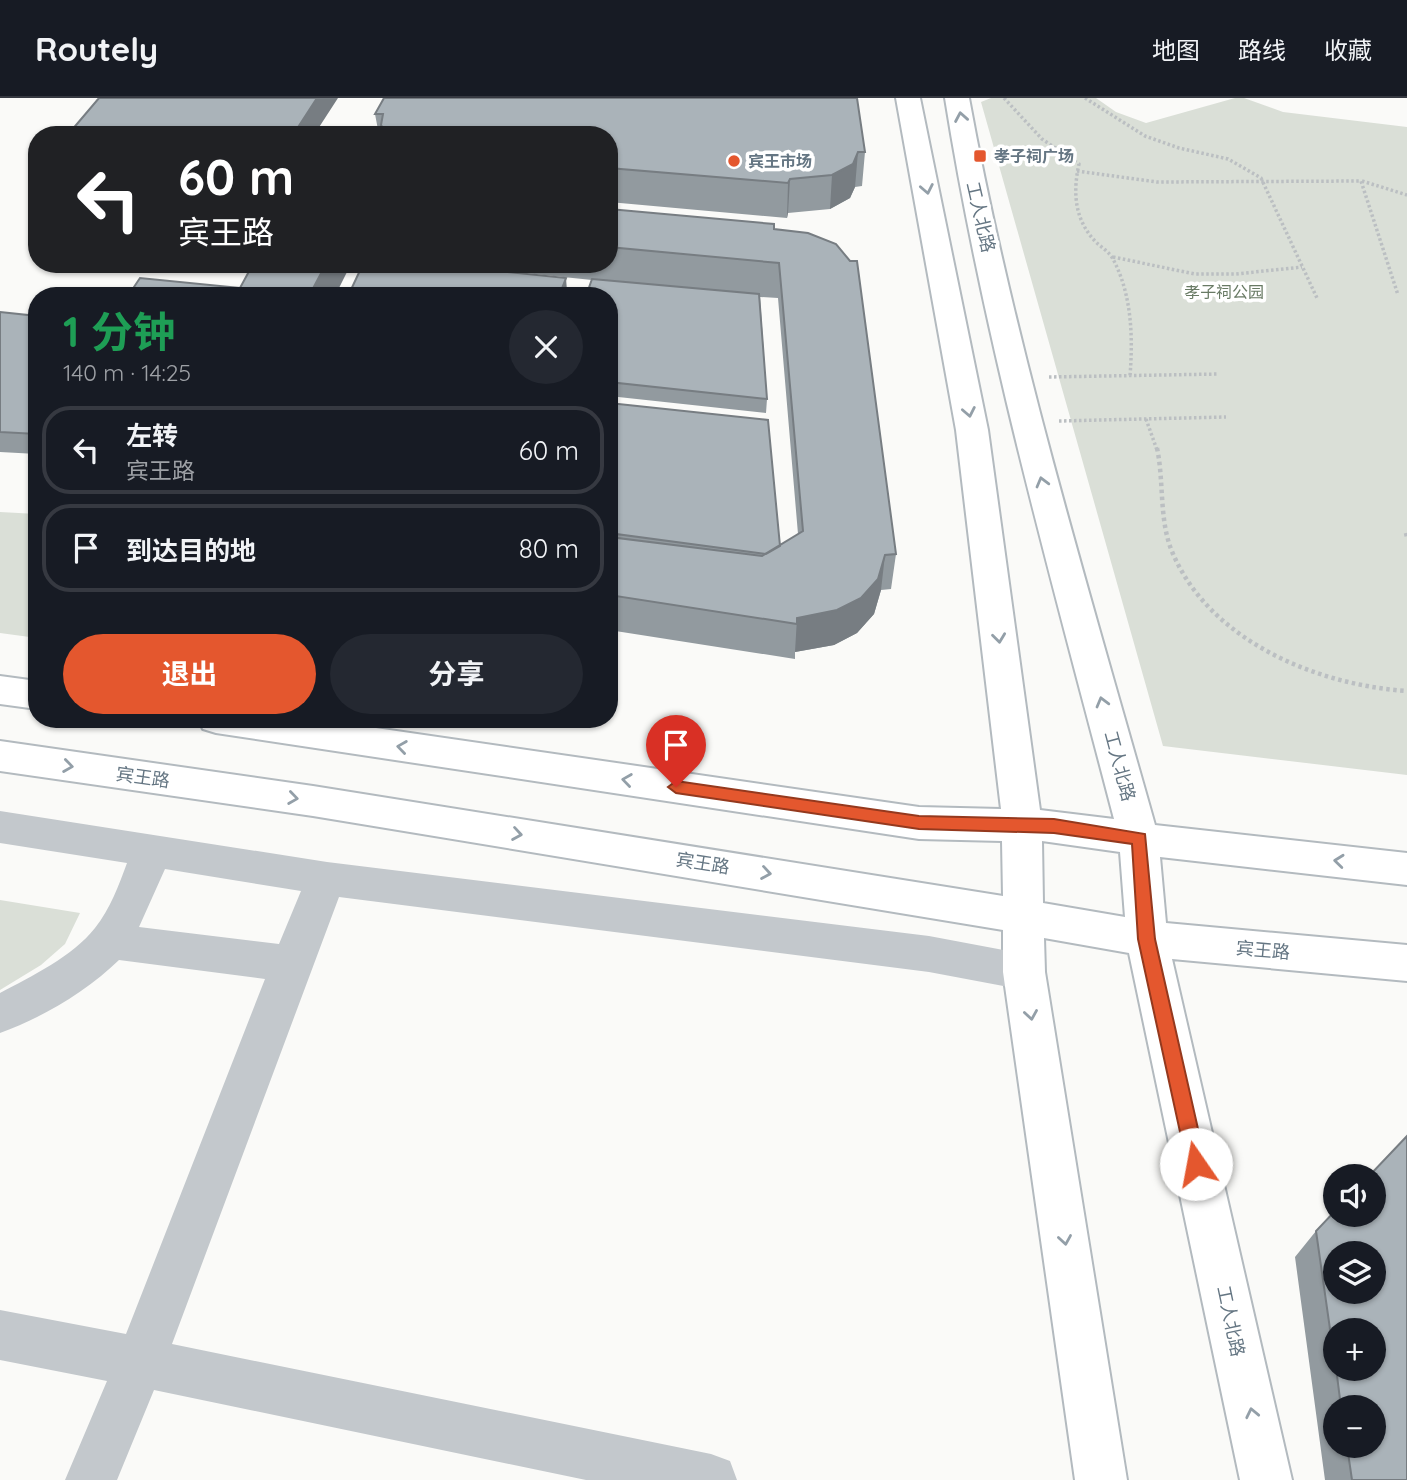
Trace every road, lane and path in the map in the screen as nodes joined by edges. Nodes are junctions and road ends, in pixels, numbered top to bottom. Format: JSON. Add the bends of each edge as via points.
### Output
{"nodes":[{"id":1,"x":908,"y":98,"type":"edge"},
{"id":2,"x":957,"y":98,"type":"edge"},
{"id":3,"x":1004,"y":98,"type":"edge"},
{"id":4,"x":1086,"y":98,"type":"edge"},
{"id":5,"x":1077,"y":171,"type":"junction"},
{"id":6,"x":1262,"y":181,"type":"junction"},
{"id":7,"x":1361,"y":181,"type":"junction"},
{"id":8,"x":1407,"y":195,"type":"edge"},
{"id":9,"x":1112,"y":257,"type":"junction"},
{"id":10,"x":1302,"y":267,"type":"junction"},
{"id":11,"x":1398,"y":295,"type":"dead end"},
{"id":12,"x":1317,"y":298,"type":"dead end"},
{"id":13,"x":1219,"y":374,"type":"dead end"},
{"id":14,"x":1130,"y":376,"type":"junction"},
{"id":15,"x":1017,"y":377,"type":"junction"},
{"id":16,"x":1226,"y":417,"type":"dead end"},
{"id":17,"x":1146,"y":419,"type":"junction"},
{"id":18,"x":1026,"y":422,"type":"junction"},
{"id":19,"x":0,"y":690,"type":"edge"},
{"id":20,"x":1407,"y":691,"type":"edge"},
{"id":21,"x":28,"y":694,"type":"edge"},
{"id":22,"x":277,"y":728,"type":"edge"},
{"id":23,"x":0,"y":756,"type":"edge"},
{"id":24,"x":1022,"y":825,"type":"junction"},
{"id":25,"x":0,"y":827,"type":"edge"},
{"id":26,"x":1139,"y":839,"type":"junction"},
{"id":27,"x":152,"y":851,"type":"junction"},
{"id":28,"x":1407,"y":869,"type":"edge"},
{"id":29,"x":327,"y":879,"type":"junction"},
{"id":30,"x":1024,"y":916,"type":"junction"},
{"id":31,"x":1147,"y":939,"type":"junction"},
{"id":32,"x":110,"y":941,"type":"junction"},
{"id":33,"x":1407,"y":962,"type":"edge"},
{"id":34,"x":293,"y":964,"type":"junction"},
{"id":35,"x":1024,"y":972,"type":"junction"},
{"id":36,"x":0,"y":1014,"type":"edge"},
{"id":37,"x":0,"y":1335,"type":"edge"},
{"id":38,"x":139,"y":1362,"type":"junction"},
{"id":39,"x":91,"y":1480,"type":"edge"},
{"id":40,"x":710,"y":1480,"type":"edge"},
{"id":41,"x":1101,"y":1480,"type":"edge"},
{"id":42,"x":1266,"y":1480,"type":"edge"}],
"edges":[{"from":1,"to":24,"type":"street","one_way":true,"via":[[972,430]]},
{"from":15,"to":2,"type":"street","name":"工人北路","one_way":true},
{"from":3,"to":5,"type":"path","via":[[1042,139],[1075,159]]},
{"from":4,"to":6,"type":"path","via":[[1163,144],[1229,157]]},
{"from":5,"to":6,"type":"path","via":[[1157,183]]},
{"from":5,"to":9,"type":"path","via":[[1073,192],[1077,209],[1087,231]]},
{"from":6,"to":7,"type":"path"},
{"from":6,"to":10,"type":"path"},
{"from":7,"to":8,"type":"path"},
{"from":7,"to":11,"type":"path"},
{"from":9,"to":10,"type":"path","via":[[1195,274]]},
{"from":9,"to":14,"type":"path","via":[[1133,320]]},
{"from":10,"to":12,"type":"path"},
{"from":13,"to":14,"type":"path"},
{"from":14,"to":15,"type":"path"},
{"from":15,"to":18,"type":"street","name":"工人北路"},
{"from":16,"to":17,"type":"path"},
{"from":17,"to":18,"type":"path"},
{"from":17,"to":20,"type":"path","via":[[1157,449],[1161,510],[1171,551],[1194,590],[1229,624],[1280,660],[1329,679]]},
{"from":26,"to":18,"type":"street","name":"工人北路","one_way":true},
{"from":19,"to":21,"type":"street"},
{"from":24,"to":22,"type":"street","one_way":true,"via":[[919,823]]},
{"from":23,"to":30,"type":"street","name":"宾王路","one_way":true,"via":[[341,805]]},
{"from":24,"to":26,"type":"street"},
{"from":24,"to":30,"type":"street"},
{"from":25,"to":27,"type":"street"},
{"from":28,"to":26,"type":"street","one_way":true},
{"from":26,"to":31,"type":"street","name":"工人北路"},
{"from":27,"to":29,"type":"street"},
{"from":27,"to":32,"type":"street"},
{"from":29,"to":34,"type":"street"},
{"from":29,"to":35,"type":"street","via":[[929,954]]},
{"from":30,"to":31,"type":"street","name":"宾王路"},
{"from":30,"to":35,"type":"street"},
{"from":31,"to":33,"type":"street","name":"宾王路"},
{"from":42,"to":31,"type":"street","name":"工人北路","one_way":true},
{"from":32,"to":34,"type":"street"},
{"from":32,"to":36,"type":"street","via":[[73,972]]},
{"from":34,"to":38,"type":"street"},
{"from":35,"to":41,"type":"street","one_way":true},
{"from":37,"to":38,"type":"street"},
{"from":38,"to":39,"type":"street"},
{"from":38,"to":40,"type":"street"}]}
